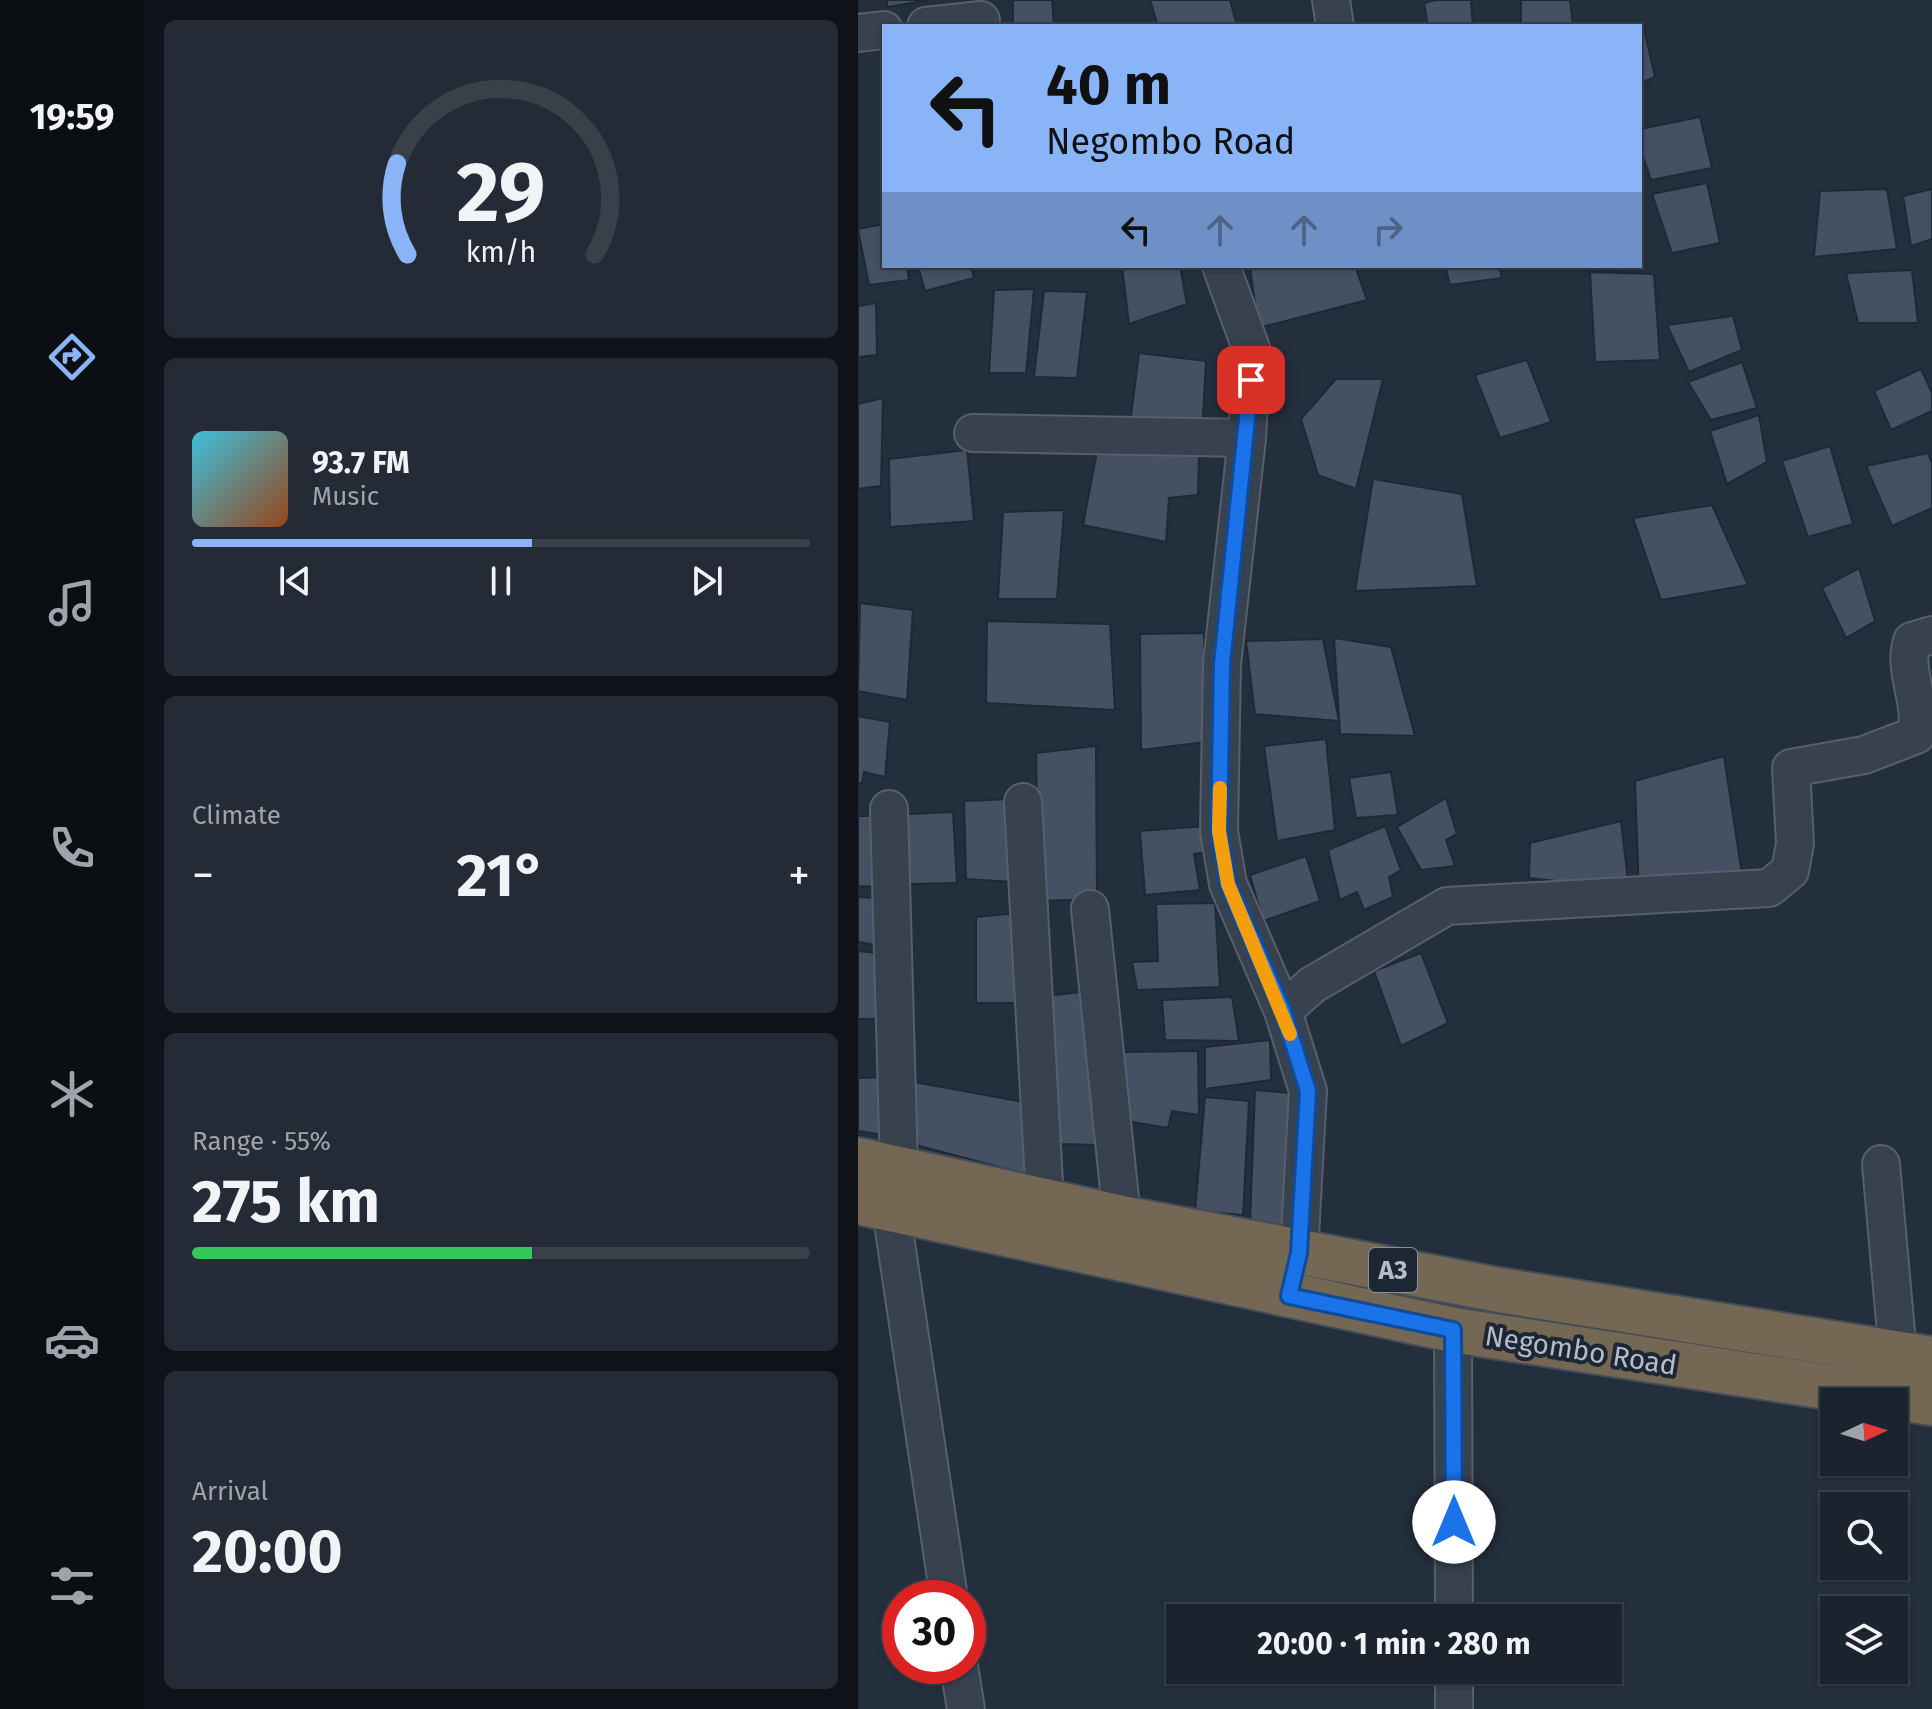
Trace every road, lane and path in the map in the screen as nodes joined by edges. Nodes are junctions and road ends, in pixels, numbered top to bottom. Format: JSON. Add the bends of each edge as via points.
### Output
{"nodes":[{"id":1,"x":1331,"y":0,"type":"edge"},
{"id":2,"x":981,"y":20,"type":"dead end"},
{"id":3,"x":944,"y":24,"type":"edge"},
{"id":4,"x":1335,"y":24,"type":"edge"},
{"id":5,"x":882,"y":30,"type":"edge"},
{"id":6,"x":858,"y":33,"type":"edge"},
{"id":7,"x":1222,"y":268,"type":"edge"},
{"id":8,"x":973,"y":433,"type":"dead end"},
{"id":9,"x":1247,"y":438,"type":"junction"},
{"id":10,"x":1932,"y":635,"type":"edge"},
{"id":11,"x":1023,"y":802,"type":"dead end"},
{"id":12,"x":889,"y":809,"type":"dead end"},
{"id":13,"x":1090,"y":909,"type":"dead end"},
{"id":14,"x":1283,"y":1011,"type":"junction"},
{"id":15,"x":1881,"y":1164,"type":"dead end"},
{"id":16,"x":878,"y":1181,"type":"edge"},
{"id":17,"x":1045,"y":1201,"type":"junction"},
{"id":18,"x":1122,"y":1218,"type":"junction"},
{"id":19,"x":1299,"y":1253,"type":"junction"},
{"id":20,"x":1289,"y":1296,"type":"junction"},
{"id":21,"x":1453,"y":1330,"type":"junction"},
{"id":22,"x":1915,"y":1357,"type":"edge"},
{"id":23,"x":1932,"y":1403,"type":"edge"},
{"id":24,"x":946,"y":1580,"type":"edge"},
{"id":25,"x":1454,"y":1604,"type":"edge"},
{"id":26,"x":962,"y":1684,"type":"edge"},
{"id":27,"x":1454,"y":1684,"type":"edge"},
{"id":28,"x":966,"y":1709,"type":"edge"},
{"id":29,"x":1454,"y":1709,"type":"edge"}],
"edges":[{"from":1,"to":4,"type":"street"},
{"from":2,"to":3,"type":"street"},
{"from":5,"to":6,"type":"street"},
{"from":7,"to":9,"type":"street","via":[[1252,351]]},
{"from":8,"to":9,"type":"street"},
{"from":9,"to":14,"type":"street","via":[[1222,664],[1219,831],[1228,884]]},
{"from":10,"to":14,"type":"street","via":[[1912,641],[1908,654],[1920,719],[1916,735],[1864,755],[1791,768],[1795,843],[1790,871],[1769,888],[1447,906],[1312,985]]},
{"from":11,"to":17,"type":"street"},
{"from":12,"to":16,"type":"street"},
{"from":13,"to":18,"type":"street"},
{"from":14,"to":19,"type":"street","via":[[1308,1091]]},
{"from":15,"to":22,"type":"street"},
{"from":16,"to":17,"type":"highway","name":"Negombo Road","number":"A3"},
{"from":16,"to":20,"type":"highway","name":"Negombo Road","number":"A3"},
{"from":16,"to":24,"type":"street"},
{"from":17,"to":18,"type":"highway","name":"Negombo Road","number":"A3"},
{"from":18,"to":19,"type":"highway","name":"Negombo Road","number":"A3"},
{"from":19,"to":20,"type":"street"},
{"from":19,"to":22,"type":"highway","name":"Negombo Road","number":"A3"},
{"from":20,"to":21,"type":"highway","name":"Negombo Road","number":"A3"},
{"from":21,"to":23,"type":"highway","name":"Negombo Road","number":"A3"},
{"from":21,"to":25,"type":"street"},
{"from":26,"to":28,"type":"street"},
{"from":27,"to":29,"type":"street"}]}
